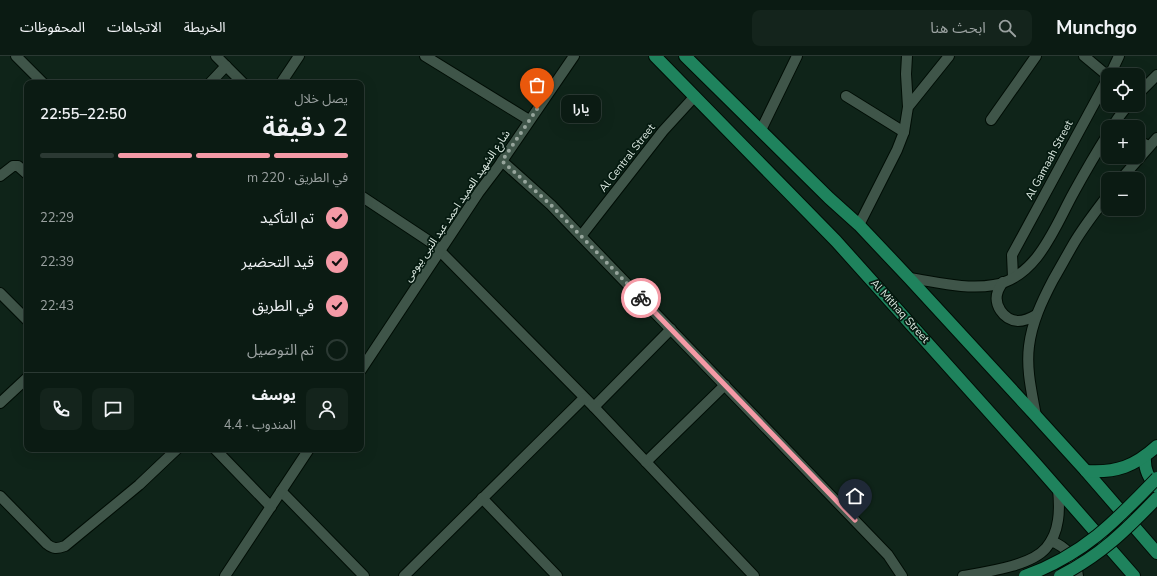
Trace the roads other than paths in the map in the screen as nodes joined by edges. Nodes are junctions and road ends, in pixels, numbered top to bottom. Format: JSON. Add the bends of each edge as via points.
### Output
{"nodes":[{"id":1,"x":16,"y":56,"type":"edge"},
{"id":2,"x":216,"y":56,"type":"edge"},
{"id":3,"x":299,"y":56,"type":"edge"},
{"id":4,"x":425,"y":56,"type":"edge"},
{"id":5,"x":574,"y":56,"type":"edge"},
{"id":6,"x":655,"y":56,"type":"edge"},
{"id":7,"x":685,"y":56,"type":"edge"},
{"id":8,"x":797,"y":56,"type":"edge"},
{"id":9,"x":907,"y":56,"type":"edge"},
{"id":10,"x":949,"y":56,"type":"edge"},
{"id":11,"x":1036,"y":56,"type":"edge"},
{"id":12,"x":1084,"y":56,"type":"edge"},
{"id":13,"x":1119,"y":56,"type":"edge"},
{"id":14,"x":226,"y":66,"type":"junction"},
{"id":15,"x":1113,"y":68,"type":"edge"},
{"id":16,"x":1101,"y":70,"type":"edge"},
{"id":17,"x":1157,"y":75,"type":"edge"},
{"id":18,"x":40,"y":80,"type":"edge"},
{"id":19,"x":213,"y":80,"type":"edge"},
{"id":20,"x":240,"y":80,"type":"edge"},
{"id":21,"x":283,"y":80,"type":"edge"},
{"id":22,"x":1145,"y":87,"type":"edge"},
{"id":23,"x":1101,"y":91,"type":"edge"},
{"id":24,"x":695,"y":96,"type":"junction"},
{"id":25,"x":846,"y":96,"type":"dead end"},
{"id":26,"x":908,"y":107,"type":"junction"},
{"id":27,"x":1123,"y":112,"type":"edge"},
{"id":28,"x":1118,"y":118,"type":"edge"},
{"id":29,"x":529,"y":120,"type":"junction"},
{"id":30,"x":991,"y":120,"type":"dead end"},
{"id":31,"x":761,"y":130,"type":"junction"},
{"id":32,"x":904,"y":132,"type":"junction"},
{"id":33,"x":1157,"y":138,"type":"edge"},
{"id":34,"x":1145,"y":144,"type":"edge"},
{"id":35,"x":1101,"y":146,"type":"edge"},
{"id":36,"x":1149,"y":146,"type":"junction"},
{"id":37,"x":502,"y":161,"type":"junction"},
{"id":38,"x":24,"y":171,"type":"edge"},
{"id":39,"x":1127,"y":172,"type":"edge"},
{"id":40,"x":0,"y":176,"type":"edge"},
{"id":41,"x":364,"y":198,"type":"edge"},
{"id":42,"x":1101,"y":204,"type":"edge"},
{"id":43,"x":859,"y":225,"type":"junction"},
{"id":44,"x":581,"y":236,"type":"junction"},
{"id":45,"x":440,"y":250,"type":"junction"},
{"id":46,"x":909,"y":278,"type":"junction"},
{"id":47,"x":1013,"y":278,"type":"junction"},
{"id":48,"x":1003,"y":282,"type":"junction"},
{"id":49,"x":0,"y":293,"type":"edge"},
{"id":50,"x":1036,"y":315,"type":"junction"},
{"id":51,"x":24,"y":317,"type":"edge"},
{"id":52,"x":671,"y":329,"type":"junction"},
{"id":53,"x":364,"y":365,"type":"edge"},
{"id":54,"x":24,"y":381,"type":"edge"},
{"id":55,"x":725,"y":385,"type":"junction"},
{"id":56,"x":584,"y":398,"type":"junction"},
{"id":57,"x":0,"y":403,"type":"edge"},
{"id":58,"x":594,"y":407,"type":"junction"},
{"id":59,"x":1036,"y":416,"type":"junction"},
{"id":60,"x":1157,"y":446,"type":"edge"},
{"id":61,"x":174,"y":452,"type":"edge"},
{"id":62,"x":218,"y":452,"type":"edge"},
{"id":63,"x":307,"y":452,"type":"edge"},
{"id":64,"x":1145,"y":456,"type":"junction"},
{"id":65,"x":646,"y":462,"type":"junction"},
{"id":66,"x":1086,"y":471,"type":"junction"},
{"id":67,"x":1157,"y":478,"type":"edge"},
{"id":68,"x":1157,"y":487,"type":"edge"},
{"id":69,"x":1058,"y":490,"type":"junction"},
{"id":70,"x":281,"y":491,"type":"junction"},
{"id":71,"x":0,"y":496,"type":"edge"},
{"id":72,"x":482,"y":498,"type":"junction"},
{"id":73,"x":1157,"y":498,"type":"edge"},
{"id":74,"x":271,"y":507,"type":"junction"},
{"id":75,"x":1051,"y":541,"type":"junction"},
{"id":76,"x":1157,"y":551,"type":"edge"},
{"id":77,"x":225,"y":576,"type":"edge"},
{"id":78,"x":364,"y":576,"type":"edge"},
{"id":79,"x":404,"y":576,"type":"edge"},
{"id":80,"x":557,"y":576,"type":"edge"},
{"id":81,"x":754,"y":576,"type":"edge"},
{"id":82,"x":902,"y":576,"type":"edge"},
{"id":83,"x":964,"y":576,"type":"edge"},
{"id":84,"x":1024,"y":576,"type":"edge"},
{"id":85,"x":1060,"y":576,"type":"edge"},
{"id":86,"x":1078,"y":576,"type":"edge"},
{"id":87,"x":1134,"y":576,"type":"edge"}],
"edges":[{"from":1,"to":18,"type":"street"},
{"from":2,"to":14,"type":"street"},
{"from":3,"to":21,"type":"street"},
{"from":4,"to":29,"type":"street"},
{"from":5,"to":29,"type":"street","name":"شارع الشهيد العميد احمد عبد النبى بيومى"},
{"from":6,"to":24,"type":"main road","name":"Al Mithaq Street"},
{"from":7,"to":31,"type":"main road"},
{"from":8,"to":31,"type":"street"},
{"from":9,"to":26,"type":"street"},
{"from":10,"to":26,"type":"street"},
{"from":11,"to":30,"type":"street"},
{"from":12,"to":16,"type":"street"},
{"from":13,"to":15,"type":"street","name":"Al Gamaah Street"},
{"from":14,"to":19,"type":"street"},
{"from":14,"to":20,"type":"street"},
{"from":17,"to":22,"type":"street"},
{"from":23,"to":47,"type":"street","name":"Al Gamaah Street","via":[[1012,254]]},
{"from":24,"to":44,"type":"street","name":"Al Central Street","via":[[663,131]]},
{"from":24,"to":69,"type":"main road","name":"Al Mithaq Street","via":[[855,262]]},
{"from":25,"to":32,"type":"street"},
{"from":26,"to":32,"type":"street"},
{"from":27,"to":28,"type":"street"},
{"from":29,"to":37,"type":"street","name":"شارع الشهيد العميد احمد عبد النبى بيومى"},
{"from":31,"to":43,"type":"main road"},
{"from":32,"to":43,"type":"street"},
{"from":33,"to":36,"type":"street"},
{"from":34,"to":36,"type":"street"},
{"from":35,"to":47,"type":"street","via":[[1050,238],[1030,265]]},
{"from":36,"to":39,"type":"street"},
{"from":37,"to":44,"type":"street"},
{"from":37,"to":45,"type":"street","name":"شارع الشهيد العميد احمد عبد النبى بيومى"},
{"from":38,"to":40,"type":"street","via":[[18,166],[13,166]]},
{"from":41,"to":45,"type":"street"},
{"from":42,"to":50,"type":"street","via":[[1074,243]]},
{"from":43,"to":46,"type":"main road"},
{"from":44,"to":52,"type":"street"},
{"from":45,"to":53,"type":"street","name":"شارع الشهيد العميد احمد عبد النبى بيومى"},
{"from":45,"to":56,"type":"street"},
{"from":46,"to":48,"type":"street","via":[[973,287]]},
{"from":46,"to":59,"type":"main road"},
{"from":47,"to":48,"type":"street"},
{"from":48,"to":50,"type":"street","via":[[996,298],[1003,314],[1019,321]]},
{"from":49,"to":51,"type":"street"},
{"from":50,"to":59,"type":"street","via":[[1028,361]]},
{"from":52,"to":55,"type":"street"},
{"from":52,"to":58,"type":"street"},
{"from":54,"to":57,"type":"street"},
{"from":55,"to":65,"type":"street"},
{"from":55,"to":82,"type":"street","via":[[888,555]]},
{"from":56,"to":58,"type":"street"},
{"from":56,"to":72,"type":"street"},
{"from":58,"to":65,"type":"street"},
{"from":59,"to":66,"type":"main road"},
{"from":60,"to":64,"type":"main road"},
{"from":61,"to":71,"type":"street","via":[[139,485],[59,549],[47,544]]},
{"from":62,"to":74,"type":"street"},
{"from":63,"to":70,"type":"street"},
{"from":64,"to":66,"type":"main road","via":[[1118,469]]},
{"from":64,"to":68,"type":"main road","via":[[1148,475]]},
{"from":65,"to":81,"type":"street"},
{"from":66,"to":76,"type":"main road"},
{"from":67,"to":84,"type":"main road","bridge":true,"via":[[1114,522],[1085,546],[1053,564]]},
{"from":69,"to":75,"type":"street","via":[[1059,517]]},
{"from":69,"to":87,"type":"main road","name":"Al Mithaq Street"},
{"from":70,"to":74,"type":"street"},
{"from":70,"to":78,"type":"street"},
{"from":72,"to":79,"type":"street"},
{"from":72,"to":80,"type":"street"},
{"from":73,"to":85,"type":"main road","bridge":true,"via":[[1108,546]]},
{"from":74,"to":77,"type":"street"},
{"from":75,"to":83,"type":"street","via":[[1039,554],[1021,563]]},
{"from":75,"to":86,"type":"street","via":[[1071,555]]}]}
